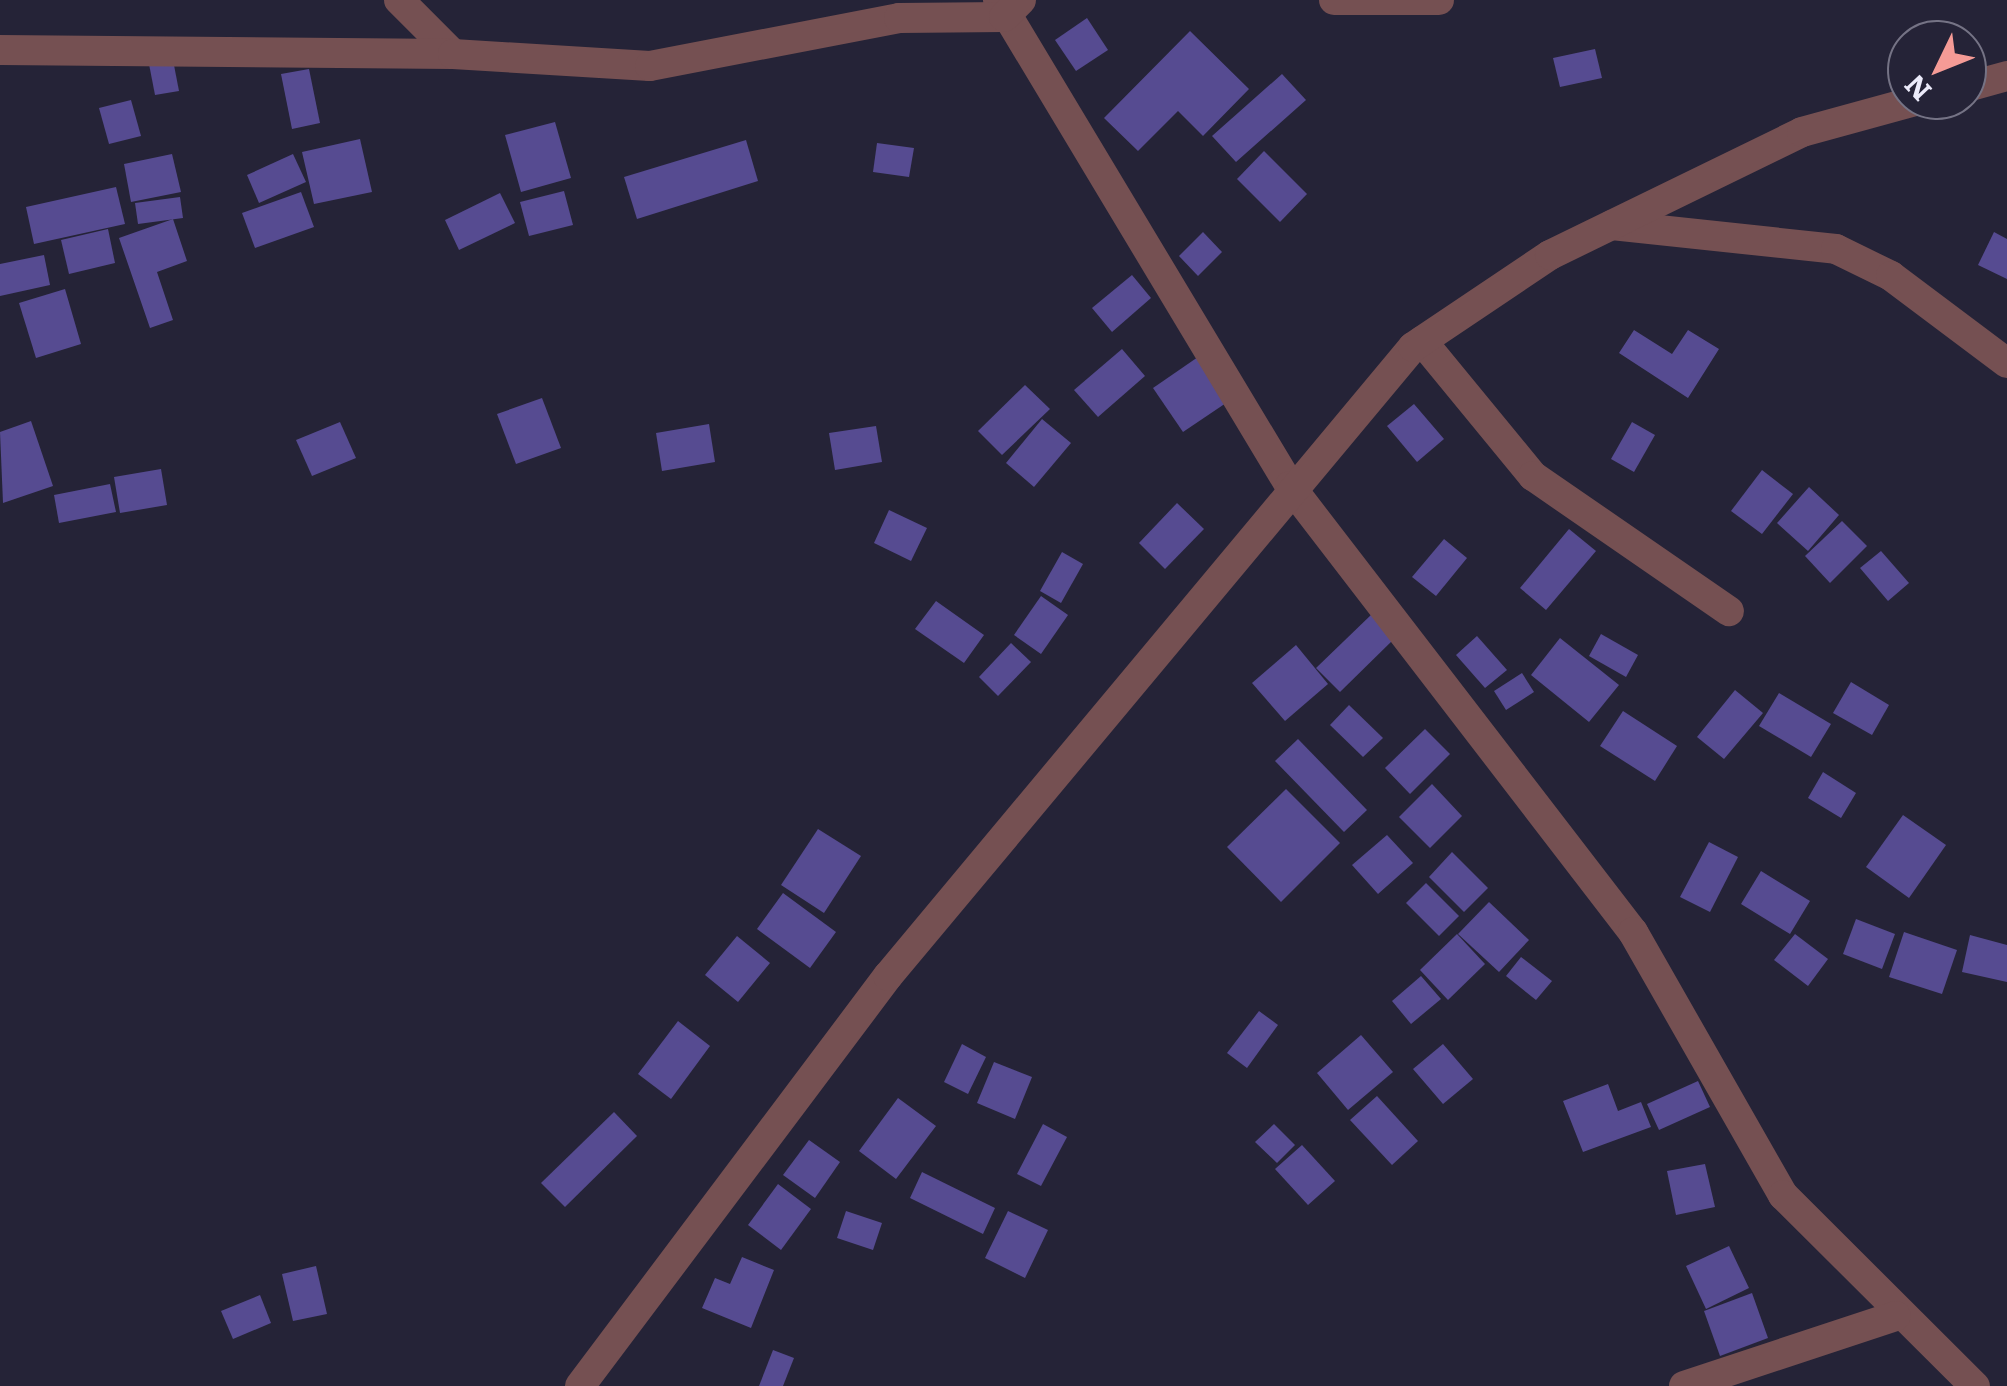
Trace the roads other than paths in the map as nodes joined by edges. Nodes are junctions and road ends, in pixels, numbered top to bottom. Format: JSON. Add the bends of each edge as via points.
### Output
{"nodes":[{"id":1,"x":399,"y":0,"type":"edge"},
{"id":2,"x":1334,"y":0,"type":"edge"},
{"id":3,"x":1438,"y":0,"type":"edge"},
{"id":4,"x":1008,"y":5,"type":"edge"},
{"id":5,"x":0,"y":50,"type":"edge"},
{"id":6,"x":453,"y":54,"type":"junction"},
{"id":7,"x":1887,"y":109,"type":"edge"},
{"id":8,"x":1611,"y":226,"type":"junction"},
{"id":9,"x":1422,"y":341,"type":"junction"},
{"id":10,"x":2007,"y":363,"type":"edge"},
{"id":11,"x":1290,"y":486,"type":"junction"},
{"id":12,"x":1729,"y":611,"type":"dead end"},
{"id":13,"x":1896,"y":1316,"type":"junction"},
{"id":14,"x":580,"y":1386,"type":"edge"},
{"id":15,"x":1684,"y":1386,"type":"edge"},
{"id":16,"x":1975,"y":1386,"type":"edge"}],
"edges":[{"from":1,"to":6,"type":"street"},
{"from":2,"to":3,"type":"street"},
{"from":4,"to":6,"type":"street","via":[[900,18],[650,66]]},
{"from":4,"to":11,"type":"street"},
{"from":5,"to":6,"type":"street"},
{"from":7,"to":8,"type":"street","via":[[1802,132]]},
{"from":8,"to":9,"type":"street"},
{"from":8,"to":10,"type":"street","via":[[1836,249],[1891,276]]},
{"from":9,"to":11,"type":"street"},
{"from":9,"to":12,"type":"street","via":[[1534,476]]},
{"from":11,"to":13,"type":"street","via":[[1633,932],[1783,1195]]},
{"from":11,"to":14,"type":"street","via":[[888,976]]},
{"from":13,"to":15,"type":"street"},
{"from":13,"to":16,"type":"street"}]}
